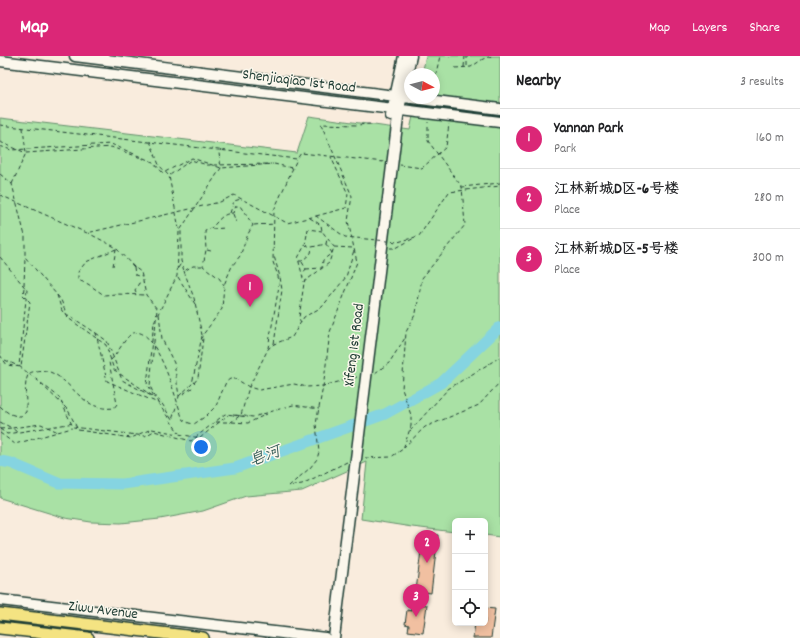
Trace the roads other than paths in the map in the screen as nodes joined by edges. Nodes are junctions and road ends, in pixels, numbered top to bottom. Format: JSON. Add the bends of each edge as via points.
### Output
{"nodes":[{"id":1,"x":75,"y":56,"type":"edge"},
{"id":2,"x":404,"y":56,"type":"edge"},
{"id":3,"x":412,"y":56,"type":"edge"},
{"id":4,"x":0,"y":61,"type":"edge"},
{"id":5,"x":398,"y":97,"type":"junction"},
{"id":6,"x":395,"y":109,"type":"junction"},
{"id":7,"x":500,"y":109,"type":"edge"},
{"id":8,"x":500,"y":122,"type":"edge"},
{"id":9,"x":389,"y":163,"type":"junction"},
{"id":10,"x":363,"y":376,"type":"junction"},
{"id":11,"x":353,"y":458,"type":"junction"},
{"id":12,"x":0,"y":600,"type":"edge"},
{"id":13,"x":0,"y":614,"type":"edge"},
{"id":14,"x":0,"y":628,"type":"edge"},
{"id":15,"x":88,"y":638,"type":"edge"},
{"id":16,"x":203,"y":638,"type":"edge"},
{"id":17,"x":326,"y":638,"type":"edge"},
{"id":18,"x":334,"y":638,"type":"edge"}],
"edges":[{"from":1,"to":5,"type":"main road","name":"Shenjiaqiao 1st Road"},
{"from":2,"to":5,"type":"main road","name":"Xifeng 1st Road"},
{"from":3,"to":5,"type":"main road","name":"Xifeng 1st Road"},
{"from":4,"to":6,"type":"main road","name":"Shenjiaqiao 1st Road"},
{"from":5,"to":6,"type":"main road","name":"Xifeng 1st Road"},
{"from":5,"to":7,"type":"main road","name":"Shenjiaqiao 1st Road"},
{"from":6,"to":8,"type":"main road","name":"Shenjiaqiao 1st Road"},
{"from":6,"to":9,"type":"main road","name":"Xifeng 1st Road"},
{"from":9,"to":10,"type":"main road","name":"Xifeng 1st Road"},
{"from":9,"to":10,"type":"main road","name":"Xifeng 1st Road","via":[[382,248]]},
{"from":10,"to":11,"type":"main road","name":"Xifeng 1st Road"},
{"from":11,"to":17,"type":"main road","name":"Xifeng 1st Road"},
{"from":11,"to":18,"type":"main road","name":"Xifeng 1st Road"},
{"from":12,"to":17,"type":"main road"},
{"from":13,"to":16,"type":"main road","name":"Ziwu Avenue"},
{"from":14,"to":15,"type":"main road","name":"Ziwu Avenue"}]}
